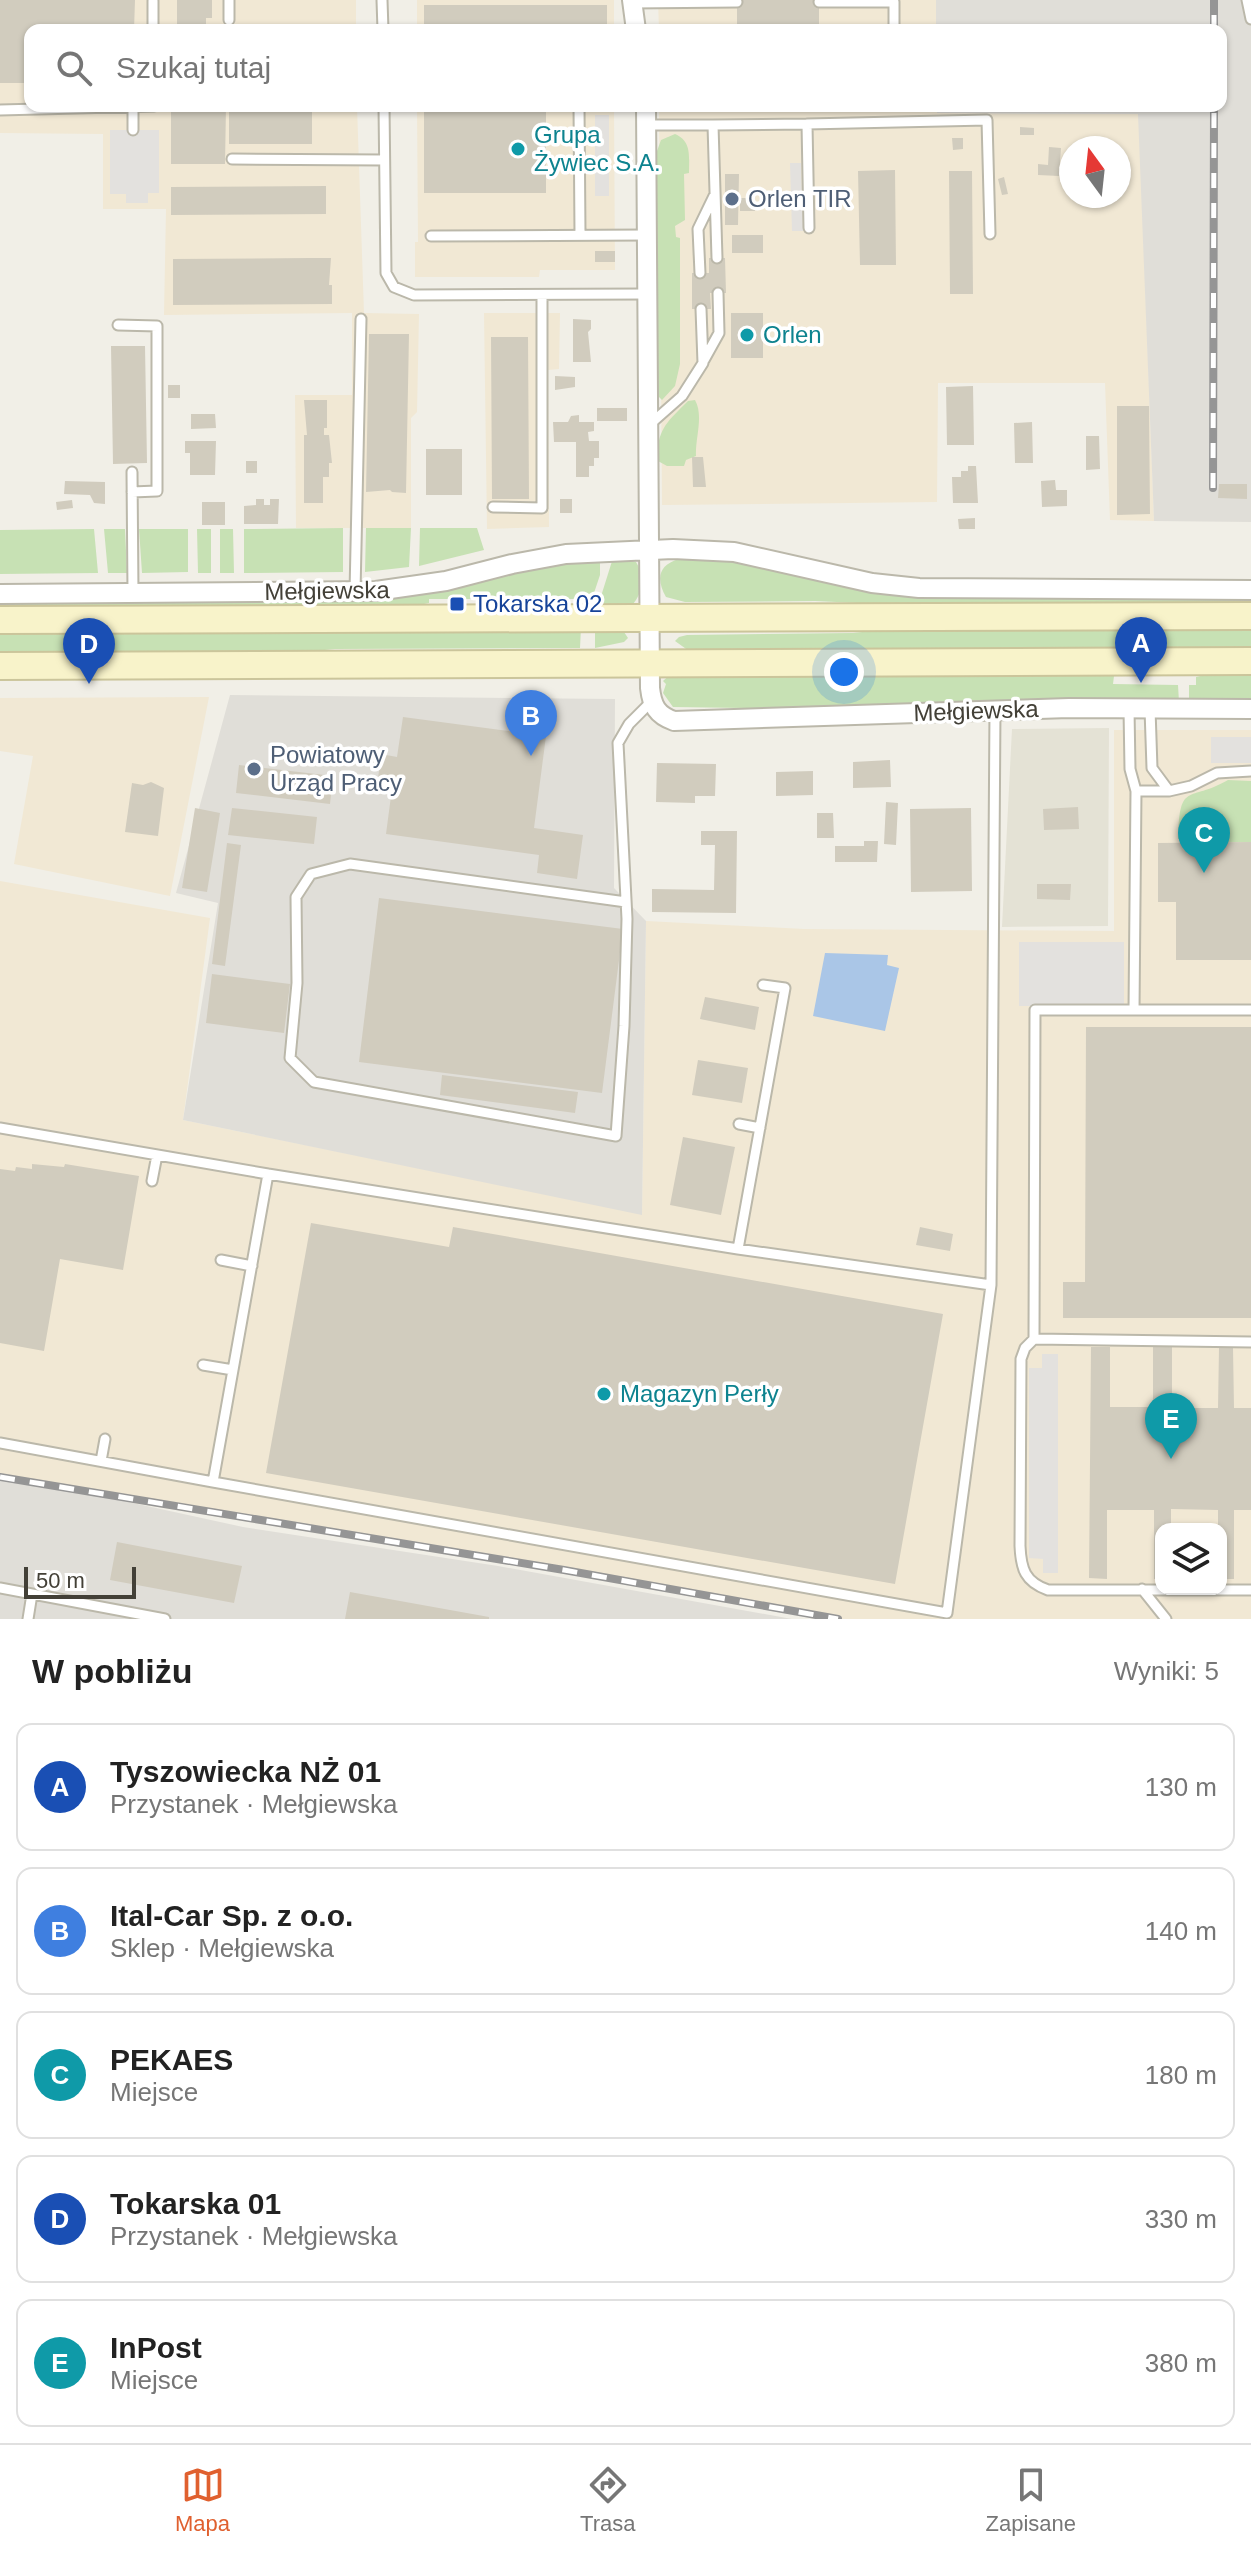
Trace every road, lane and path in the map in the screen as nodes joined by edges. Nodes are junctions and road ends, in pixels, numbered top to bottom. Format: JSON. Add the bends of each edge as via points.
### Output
{"nodes":[{"id":1,"x":229,"y":0,"type":"edge"},
{"id":2,"x":382,"y":0,"type":"edge"},
{"id":3,"x":1247,"y":0,"type":"edge"},
{"id":4,"x":153,"y":1,"type":"edge"},
{"id":5,"x":632,"y":1,"type":"edge"},
{"id":6,"x":737,"y":2,"type":"edge"},
{"id":7,"x":819,"y":2,"type":"edge"},
{"id":8,"x":1251,"y":19,"type":"edge"},
{"id":9,"x":229,"y":20,"type":"dead end"},
{"id":10,"x":153,"y":24,"type":"edge"},
{"id":11,"x":383,"y":24,"type":"edge"},
{"id":12,"x":635,"y":24,"type":"edge"},
{"id":13,"x":894,"y":24,"type":"edge"},
{"id":14,"x":0,"y":110,"type":"edge"},
{"id":15,"x":24,"y":110,"type":"edge"},
{"id":16,"x":133,"y":112,"type":"edge"},
{"id":17,"x":384,"y":112,"type":"edge"},
{"id":18,"x":579,"y":112,"type":"edge"},
{"id":19,"x":647,"y":115,"type":"edge"},
{"id":20,"x":807,"y":124,"type":"junction"},
{"id":21,"x":713,"y":125,"type":"junction"},
{"id":22,"x":133,"y":130,"type":"dead end"},
{"id":23,"x":232,"y":159,"type":"dead end"},
{"id":24,"x":384,"y":160,"type":"junction"},
{"id":25,"x":715,"y":193,"type":"junction"},
{"id":26,"x":809,"y":228,"type":"dead end"},
{"id":27,"x":580,"y":234,"type":"junction"},
{"id":28,"x":990,"y":234,"type":"dead end"},
{"id":29,"x":647,"y":235,"type":"junction"},
{"id":30,"x":431,"y":236,"type":"dead end"},
{"id":31,"x":717,"y":258,"type":"dead end"},
{"id":32,"x":700,"y":273,"type":"dead end"},
{"id":33,"x":718,"y":293,"type":"dead end"},
{"id":34,"x":648,"y":294,"type":"junction"},
{"id":35,"x":542,"y":295,"type":"junction"},
{"id":36,"x":701,"y":309,"type":"dead end"},
{"id":37,"x":361,"y":319,"type":"dead end"},
{"id":38,"x":118,"y":325,"type":"dead end"},
{"id":39,"x":703,"y":363,"type":"junction"},
{"id":40,"x":648,"y":426,"type":"junction"},
{"id":41,"x":132,"y":472,"type":"dead end"},
{"id":42,"x":132,"y":492,"type":"junction"},
{"id":43,"x":493,"y":507,"type":"dead end"},
{"id":44,"x":649,"y":550,"type":"junction"},
{"id":45,"x":1251,"y":590,"type":"edge"},
{"id":46,"x":355,"y":592,"type":"junction"},
{"id":47,"x":133,"y":593,"type":"junction"},
{"id":48,"x":0,"y":594,"type":"edge"},
{"id":49,"x":1251,"y":616,"type":"edge"},
{"id":50,"x":650,"y":618,"type":"junction"},
{"id":51,"x":0,"y":620,"type":"edge"},
{"id":52,"x":1251,"y":661,"type":"edge"},
{"id":53,"x":650,"y":663,"type":"junction"},
{"id":54,"x":0,"y":666,"type":"edge"},
{"id":55,"x":651,"y":702,"type":"junction"},
{"id":56,"x":1129,"y":709,"type":"junction"},
{"id":57,"x":1150,"y":709,"type":"junction"},
{"id":58,"x":1251,"y":709,"type":"edge"},
{"id":59,"x":995,"y":710,"type":"junction"},
{"id":60,"x":1251,"y":771,"type":"edge"},
{"id":61,"x":1136,"y":791,"type":"junction"},
{"id":62,"x":1169,"y":791,"type":"junction"},
{"id":63,"x":626,"y":902,"type":"junction"},
{"id":64,"x":763,"y":985,"type":"dead end"},
{"id":65,"x":1134,"y":1010,"type":"junction"},
{"id":66,"x":1251,"y":1010,"type":"edge"},
{"id":67,"x":739,"y":1124,"type":"dead end"},
{"id":68,"x":0,"y":1128,"type":"edge"},
{"id":69,"x":760,"y":1128,"type":"junction"},
{"id":70,"x":157,"y":1155,"type":"junction"},
{"id":71,"x":268,"y":1174,"type":"junction"},
{"id":72,"x":152,"y":1181,"type":"dead end"},
{"id":73,"x":738,"y":1249,"type":"junction"},
{"id":74,"x":221,"y":1260,"type":"dead end"},
{"id":75,"x":252,"y":1266,"type":"junction"},
{"id":76,"x":991,"y":1285,"type":"junction"},
{"id":77,"x":1034,"y":1339,"type":"junction"},
{"id":78,"x":1251,"y":1342,"type":"edge"},
{"id":79,"x":203,"y":1365,"type":"dead end"},
{"id":80,"x":233,"y":1370,"type":"junction"},
{"id":81,"x":105,"y":1439,"type":"dead end"},
{"id":82,"x":0,"y":1443,"type":"edge"},
{"id":83,"x":101,"y":1461,"type":"junction"},
{"id":84,"x":213,"y":1482,"type":"junction"},
{"id":85,"x":0,"y":1588,"type":"edge"},
{"id":86,"x":1142,"y":1589,"type":"junction"},
{"id":87,"x":1251,"y":1590,"type":"edge"},
{"id":88,"x":32,"y":1594,"type":"junction"},
{"id":89,"x":28,"y":1619,"type":"edge"},
{"id":90,"x":165,"y":1619,"type":"edge"},
{"id":91,"x":1166,"y":1619,"type":"edge"}],
"edges":[{"from":1,"to":9,"type":"lane"},
{"from":2,"to":11,"type":"lane"},
{"from":3,"to":8,"type":"lane"},
{"from":4,"to":10,"type":"lane"},
{"from":5,"to":6,"type":"lane"},
{"from":5,"to":12,"type":"street"},
{"from":7,"to":13,"type":"lane","via":[[894,2]]},
{"from":14,"to":15,"type":"lane"},
{"from":16,"to":22,"type":"lane"},
{"from":17,"to":24,"type":"lane"},
{"from":18,"to":27,"type":"lane"},
{"from":19,"to":21,"type":"lane"},
{"from":19,"to":29,"type":"street"},
{"from":20,"to":21,"type":"lane"},
{"from":20,"to":26,"type":"lane"},
{"from":20,"to":28,"type":"lane","via":[[987,120]]},
{"from":21,"to":25,"type":"lane"},
{"from":23,"to":24,"type":"lane"},
{"from":24,"to":35,"type":"lane","via":[[386,273],[394,287],[414,295]]},
{"from":25,"to":31,"type":"lane"},
{"from":25,"to":32,"type":"lane","via":[[698,229]]},
{"from":27,"to":29,"type":"lane"},
{"from":27,"to":30,"type":"lane"},
{"from":29,"to":34,"type":"street"},
{"from":33,"to":39,"type":"lane","via":[[719,333]]},
{"from":34,"to":35,"type":"lane"},
{"from":34,"to":40,"type":"street"},
{"from":35,"to":43,"type":"lane","via":[[542,508]]},
{"from":36,"to":39,"type":"lane"},
{"from":37,"to":46,"type":"lane"},
{"from":38,"to":42,"type":"lane","via":[[157,326],[157,491]]},
{"from":39,"to":40,"type":"lane","via":[[682,396]]},
{"from":40,"to":44,"type":"street"},
{"from":41,"to":42,"type":"lane"},
{"from":42,"to":47,"type":"lane"},
{"from":44,"to":45,"type":"street","name":"Mełgiewska","via":[[734,552],[872,583],[919,588]]},
{"from":44,"to":46,"type":"street","name":"Mełgiewska","via":[[546,556],[431,584]]},
{"from":44,"to":50,"type":"street"},
{"from":46,"to":47,"type":"street","name":"Mełgiewska"},
{"from":47,"to":48,"type":"street","name":"Mełgiewska"},
{"from":49,"to":50,"type":"main road","name":"Mełgiewska"},
{"from":50,"to":51,"type":"main road","name":"Mełgiewska"},
{"from":50,"to":53,"type":"street"},
{"from":52,"to":53,"type":"main road","name":"Mełgiewska"},
{"from":53,"to":54,"type":"main road","name":"Mełgiewska"},
{"from":53,"to":55,"type":"street"},
{"from":55,"to":59,"type":"street","name":"Mełgiewska","via":[[658,713],[674,721]]},
{"from":55,"to":63,"type":"lane","via":[[618,743]]},
{"from":56,"to":57,"type":"street","name":"Mełgiewska"},
{"from":56,"to":59,"type":"street","name":"Mełgiewska"},
{"from":56,"to":61,"type":"lane","via":[[1130,769]]},
{"from":57,"to":58,"type":"street","name":"Mełgiewska"},
{"from":57,"to":62,"type":"lane","via":[[1152,768]]},
{"from":59,"to":76,"type":"lane"},
{"from":60,"to":62,"type":"lane","via":[[1217,773]]},
{"from":61,"to":62,"type":"lane"},
{"from":61,"to":65,"type":"lane"},
{"from":63,"to":63,"type":"lane","via":[[616,1136],[314,1082],[290,1058],[297,983],[296,897],[311,874],[350,864]]},
{"from":64,"to":69,"type":"lane","via":[[785,988]]},
{"from":65,"to":66,"type":"lane"},
{"from":65,"to":77,"type":"lane","via":[[1035,1010]]},
{"from":67,"to":69,"type":"lane"},
{"from":68,"to":70,"type":"lane"},
{"from":69,"to":73,"type":"lane"},
{"from":70,"to":71,"type":"lane"},
{"from":70,"to":72,"type":"lane"},
{"from":71,"to":73,"type":"lane"},
{"from":71,"to":75,"type":"lane"},
{"from":73,"to":76,"type":"lane"},
{"from":74,"to":75,"type":"lane"},
{"from":75,"to":80,"type":"lane"},
{"from":76,"to":84,"type":"lane","via":[[947,1613]]},
{"from":77,"to":78,"type":"lane"},
{"from":77,"to":86,"type":"lane","via":[[1021,1359],[1020,1546],[1026,1577],[1048,1590]]},
{"from":79,"to":80,"type":"lane"},
{"from":80,"to":84,"type":"lane"},
{"from":81,"to":83,"type":"lane"},
{"from":82,"to":83,"type":"lane"},
{"from":83,"to":84,"type":"lane"},
{"from":85,"to":88,"type":"lane"},
{"from":86,"to":87,"type":"lane"},
{"from":86,"to":91,"type":"lane"},
{"from":88,"to":89,"type":"lane"},
{"from":88,"to":90,"type":"lane"}]}
